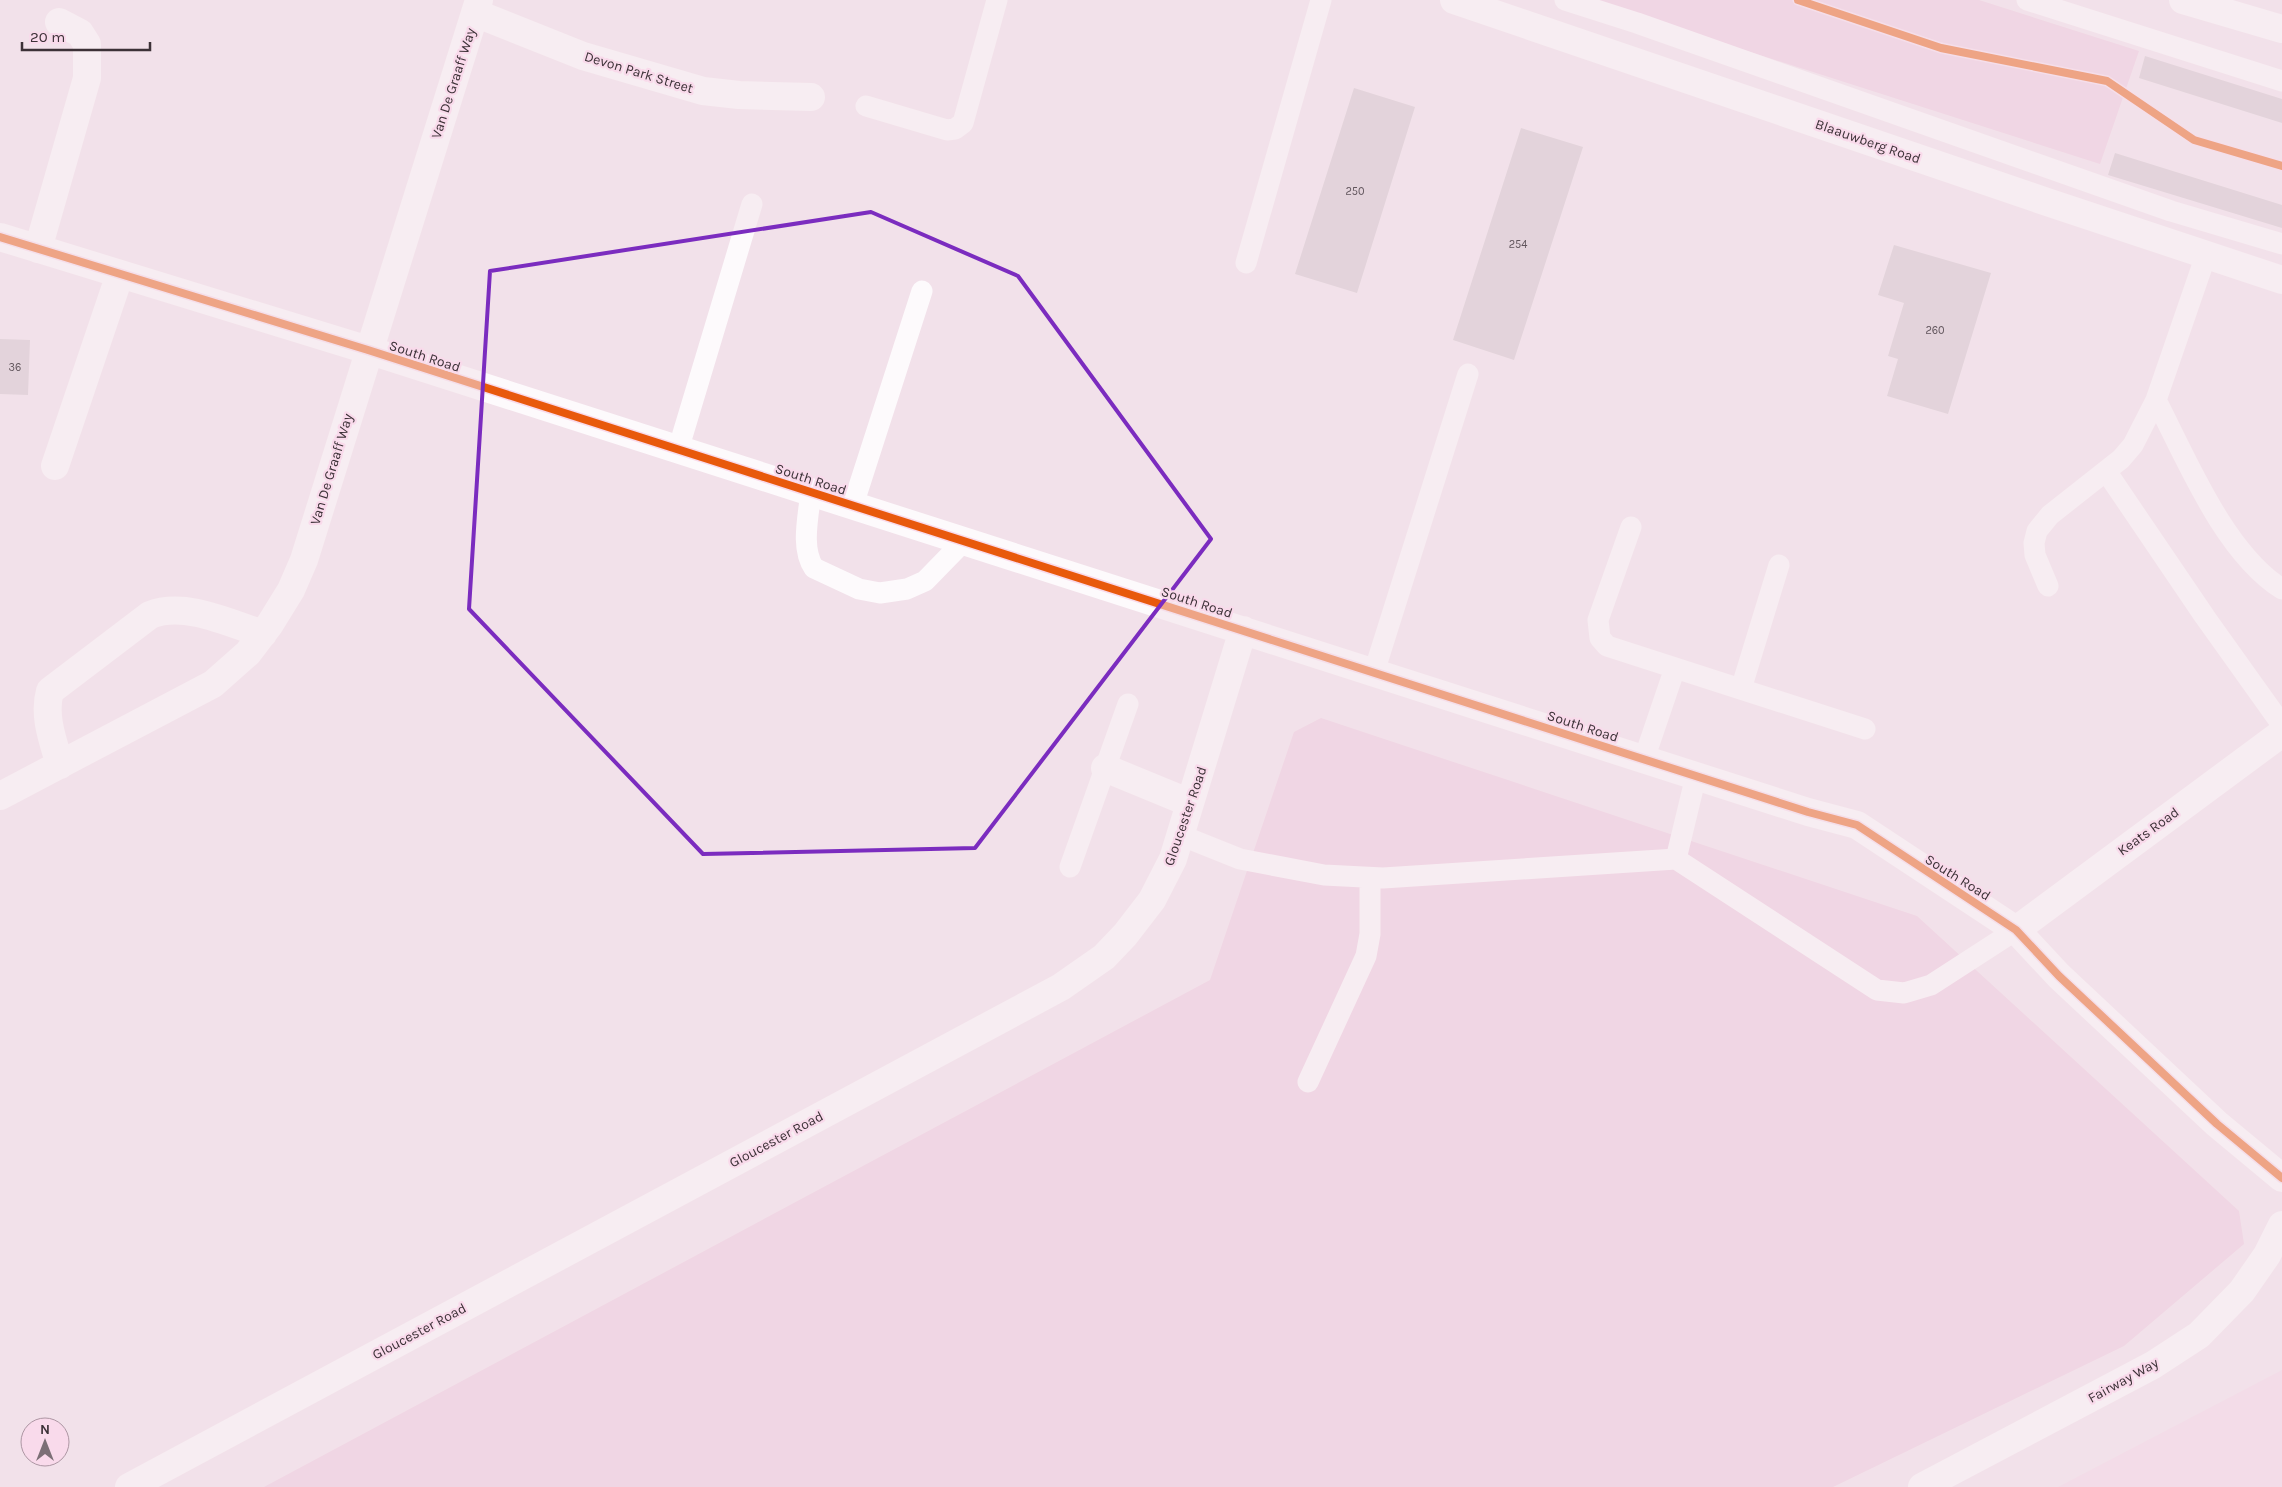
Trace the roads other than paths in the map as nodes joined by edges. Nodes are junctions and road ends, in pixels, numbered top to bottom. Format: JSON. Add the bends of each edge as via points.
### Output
{"nodes":[{"id":1,"x":997,"y":0,"type":"edge"},
{"id":2,"x":1321,"y":0,"type":"edge"},
{"id":3,"x":1454,"y":0,"type":"edge"},
{"id":4,"x":1565,"y":0,"type":"edge"},
{"id":5,"x":2027,"y":0,"type":"edge"},
{"id":6,"x":2183,"y":0,"type":"edge"},
{"id":7,"x":477,"y":6,"type":"edge"},
{"id":8,"x":59,"y":22,"type":"dead end"},
{"id":9,"x":2282,"y":29,"type":"edge"},
{"id":10,"x":2282,"y":81,"type":"edge"},
{"id":11,"x":811,"y":97,"type":"dead end"},
{"id":12,"x":866,"y":106,"type":"dead end"},
{"id":13,"x":752,"y":204,"type":"dead end"},
{"id":14,"x":0,"y":237,"type":"edge"},
{"id":15,"x":2282,"y":244,"type":"edge"},
{"id":16,"x":38,"y":249,"type":"junction"},
{"id":17,"x":2206,"y":255,"type":"junction"},
{"id":18,"x":1246,"y":263,"type":"dead end"},
{"id":19,"x":120,"y":274,"type":"junction"},
{"id":20,"x":2282,"y":280,"type":"edge"},
{"id":21,"x":922,"y":291,"type":"dead end"},
{"id":22,"x":368,"y":350,"type":"junction"},
{"id":23,"x":1468,"y":374,"type":"dead end"},
{"id":24,"x":2156,"y":400,"type":"junction"},
{"id":25,"x":678,"y":450,"type":"junction"},
{"id":26,"x":56,"y":466,"type":"dead end"},
{"id":27,"x":2106,"y":471,"type":"junction"},
{"id":28,"x":811,"y":491,"type":"junction"},
{"id":29,"x":852,"y":505,"type":"junction"},
{"id":30,"x":1631,"y":526,"type":"dead end"},
{"id":31,"x":964,"y":541,"type":"junction"},
{"id":32,"x":1779,"y":565,"type":"dead end"},
{"id":33,"x":2048,"y":586,"type":"dead end"},
{"id":34,"x":2282,"y":589,"type":"edge"},
{"id":35,"x":1242,"y":630,"type":"junction"},
{"id":36,"x":262,"y":634,"type":"junction"},
{"id":37,"x":1676,"y":668,"type":"junction"},
{"id":38,"x":1374,"y":672,"type":"junction"},
{"id":39,"x":1741,"y":689,"type":"junction"},
{"id":40,"x":1128,"y":704,"type":"dead end"},
{"id":41,"x":2282,"y":725,"type":"edge"},
{"id":42,"x":1865,"y":729,"type":"dead end"},
{"id":43,"x":2282,"y":733,"type":"edge"},
{"id":44,"x":1644,"y":759,"type":"junction"},
{"id":45,"x":60,"y":766,"type":"junction"},
{"id":46,"x":1106,"y":768,"type":"junction"},
{"id":47,"x":1696,"y":776,"type":"junction"},
{"id":48,"x":0,"y":796,"type":"edge"},
{"id":49,"x":1190,"y":803,"type":"junction"},
{"id":50,"x":1180,"y":835,"type":"junction"},
{"id":51,"x":1676,"y":859,"type":"junction"},
{"id":52,"x":1070,"y":867,"type":"dead end"},
{"id":53,"x":1370,"y":878,"type":"junction"},
{"id":54,"x":2016,"y":930,"type":"junction"},
{"id":55,"x":1308,"y":1082,"type":"dead end"},
{"id":56,"x":2282,"y":1178,"type":"edge"},
{"id":57,"x":2282,"y":1225,"type":"edge"},
{"id":58,"x":129,"y":1487,"type":"edge"},
{"id":59,"x":1922,"y":1487,"type":"edge"}],
"edges":[{"from":1,"to":12,"type":"lane","via":[[962,123],[956,129],[947,130]]},
{"from":2,"to":18,"type":"lane"},
{"from":3,"to":17,"type":"street","name":"Blaauwberg Road"},
{"from":4,"to":15,"type":"lane","via":[[2171,211]]},
{"from":5,"to":10,"type":"lane"},
{"from":6,"to":9,"type":"street"},
{"from":7,"to":11,"type":"street","name":"Devon Park Street","via":[[582,56],[703,91]]},
{"from":7,"to":22,"type":"street","name":"Van De Graaff Way"},
{"from":8,"to":16,"type":"street","via":[[80,33],[87,44],[87,78]]},
{"from":13,"to":25,"type":"lane"},
{"from":14,"to":16,"type":"street","name":"South Road"},
{"from":16,"to":19,"type":"street","name":"South Road"},
{"from":17,"to":20,"type":"street","name":"Blaauwberg Road"},
{"from":17,"to":24,"type":"lane"},
{"from":19,"to":22,"type":"street","name":"South Road"},
{"from":19,"to":26,"type":"street"},
{"from":21,"to":29,"type":"lane"},
{"from":22,"to":25,"type":"street","name":"South Road"},
{"from":22,"to":36,"type":"street","name":"Van De Graaff Way","via":[[304,560],[291,590]]},
{"from":23,"to":38,"type":"lane"},
{"from":24,"to":27,"type":"lane","via":[[2133,446]]},
{"from":24,"to":34,"type":"lane","via":[[2217,519],[2264,577]]},
{"from":25,"to":28,"type":"street","name":"South Road"},
{"from":27,"to":33,"type":"lane","via":[[2050,515],[2037,532],[2034,543],[2036,556]]},
{"from":27,"to":41,"type":"lane"},
{"from":28,"to":29,"type":"street","name":"South Road"},
{"from":28,"to":31,"type":"lane","via":[[807,539],[810,562],[814,568],[859,589],[880,593],[907,589],[926,581]]},
{"from":29,"to":31,"type":"street","name":"South Road"},
{"from":30,"to":37,"type":"lane","via":[[1598,620],[1600,638],[1607,646]]},
{"from":31,"to":35,"type":"street","name":"South Road"},
{"from":32,"to":39,"type":"lane"},
{"from":35,"to":38,"type":"street","name":"South Road"},
{"from":35,"to":49,"type":"street","name":"Gloucester Road"},
{"from":36,"to":45,"type":"street","name":"Van De Graaff Way","via":[[248,653],[213,684]]},
{"from":36,"to":45,"type":"street","via":[[180,610],[162,610],[150,615],[50,692],[46,704],[48,719]]},
{"from":37,"to":39,"type":"lane"},
{"from":37,"to":44,"type":"lane"},
{"from":38,"to":44,"type":"street","name":"South Road"},
{"from":39,"to":42,"type":"lane"},
{"from":40,"to":46,"type":"lane"},
{"from":43,"to":54,"type":"street","name":"Keats Road"},
{"from":44,"to":47,"type":"street","name":"South Road"},
{"from":45,"to":48,"type":"street","name":"Van De Graaff Way"},
{"from":46,"to":49,"type":"street"},
{"from":46,"to":52,"type":"lane"},
{"from":47,"to":51,"type":"lane"},
{"from":47,"to":54,"type":"street","name":"South Road","via":[[1857,825]]},
{"from":49,"to":50,"type":"street","name":"Gloucester Road"},
{"from":50,"to":53,"type":"lane","via":[[1240,858],[1324,876]]},
{"from":50,"to":58,"type":"street","name":"Gloucester Road","via":[[1152,900],[1126,935],[1104,957],[1061,987]]},
{"from":51,"to":53,"type":"lane"},
{"from":51,"to":54,"type":"lane","via":[[1877,990],[1904,993],[1931,985]]},
{"from":53,"to":55,"type":"lane","via":[[1370,934],[1366,956]]},
{"from":54,"to":56,"type":"street","name":"South Road","via":[[2059,976],[2210,1117]]},
{"from":57,"to":59,"type":"street","name":"Fairway Way","via":[[2267,1255],[2242,1291],[2199,1335],[2152,1365]]}]}
